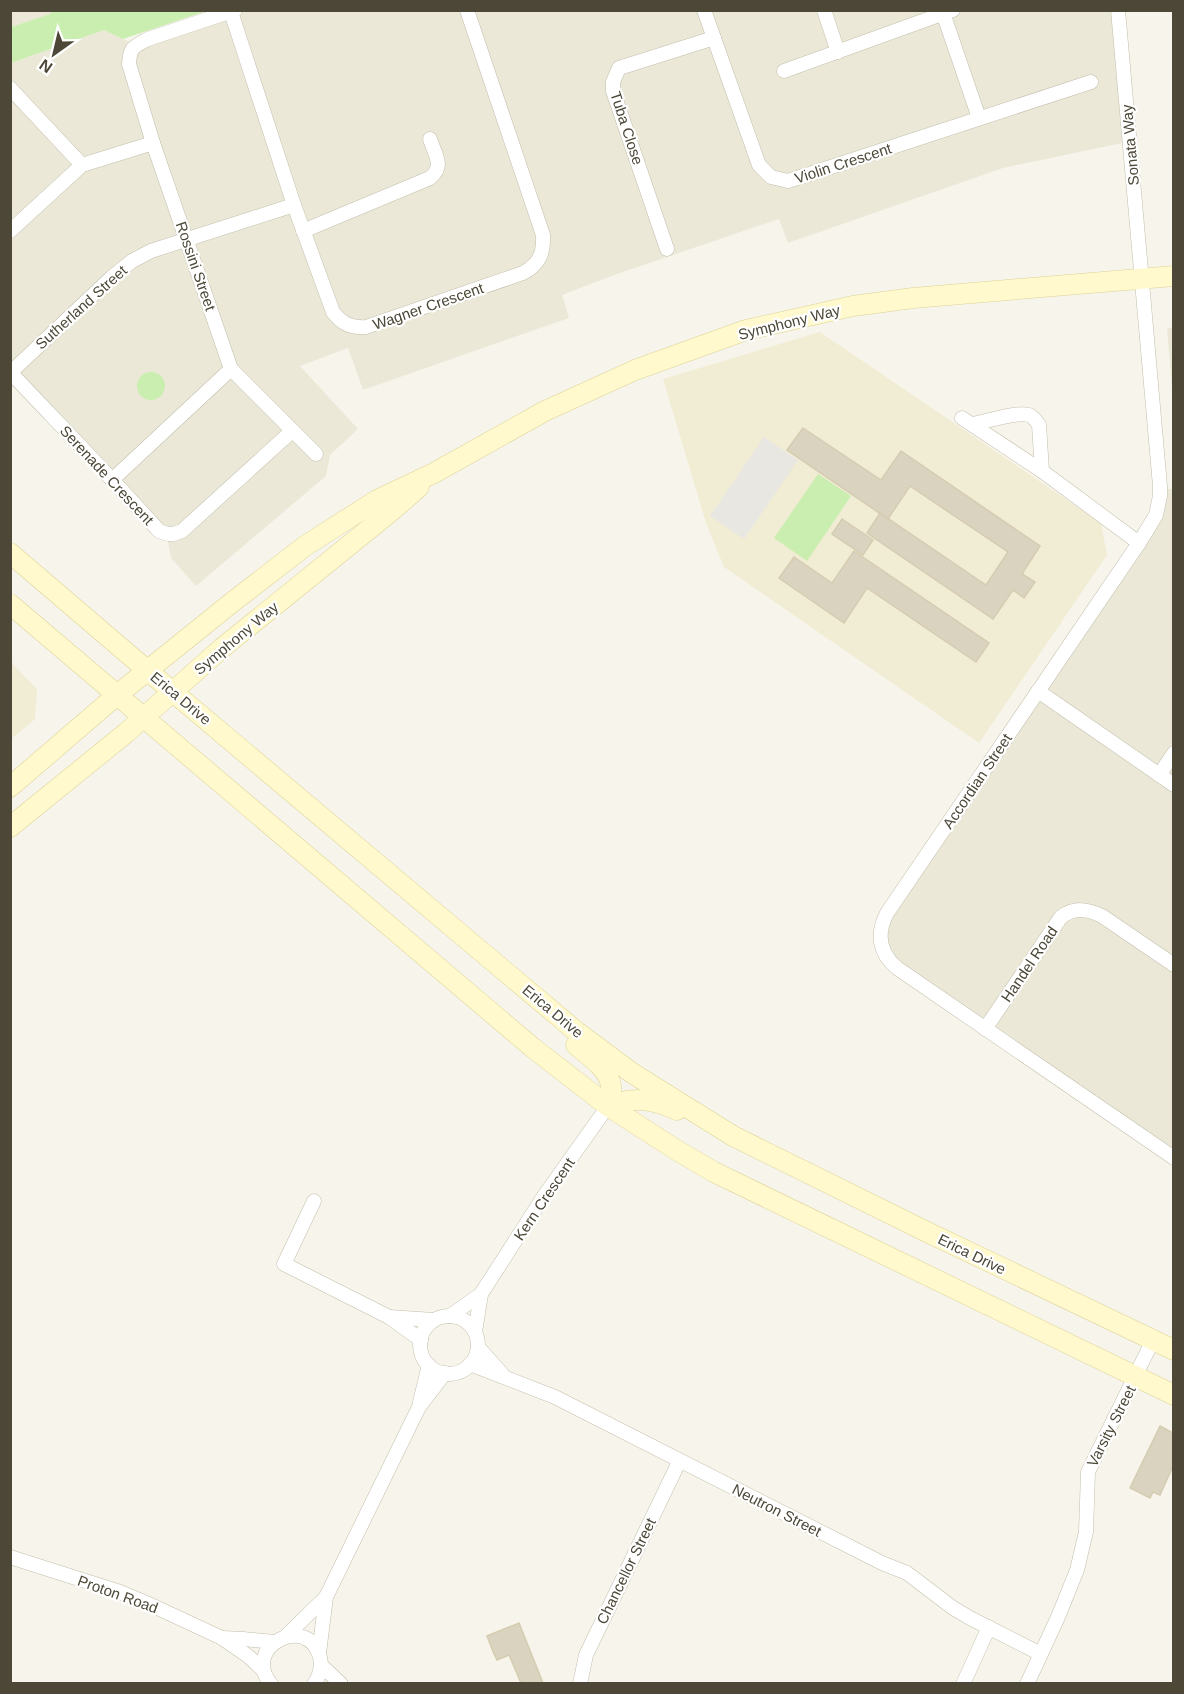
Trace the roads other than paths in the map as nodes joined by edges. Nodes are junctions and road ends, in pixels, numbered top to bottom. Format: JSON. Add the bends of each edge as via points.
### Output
{"nodes":[{"id":1,"x":467,"y":10,"type":"edge"},
{"id":2,"x":704,"y":10,"type":"edge"},
{"id":3,"x":824,"y":10,"type":"edge"},
{"id":4,"x":1118,"y":10,"type":"edge"},
{"id":5,"x":233,"y":11,"type":"edge"},
{"id":6,"x":946,"y":12,"type":"edge"},
{"id":7,"x":714,"y":38,"type":"junction"},
{"id":8,"x":838,"y":52,"type":"junction"},
{"id":9,"x":784,"y":71,"type":"dead end"},
{"id":10,"x":1091,"y":82,"type":"dead end"},
{"id":11,"x":10,"y":88,"type":"edge"},
{"id":12,"x":979,"y":118,"type":"junction"},
{"id":13,"x":430,"y":139,"type":"dead end"},
{"id":14,"x":153,"y":143,"type":"junction"},
{"id":15,"x":82,"y":165,"type":"junction"},
{"id":16,"x":294,"y":205,"type":"junction"},
{"id":17,"x":10,"y":231,"type":"edge"},
{"id":18,"x":303,"y":231,"type":"junction"},
{"id":19,"x":187,"y":240,"type":"junction"},
{"id":20,"x":667,"y":249,"type":"dead end"},
{"id":21,"x":1173,"y":276,"type":"edge"},
{"id":22,"x":1142,"y":279,"type":"junction"},
{"id":23,"x":231,"y":369,"type":"junction"},
{"id":24,"x":11,"y":372,"type":"edge"},
{"id":25,"x":292,"y":431,"type":"junction"},
{"id":26,"x":316,"y":454,"type":"dead end"},
{"id":27,"x":1042,"y":471,"type":"junction"},
{"id":28,"x":434,"y":473,"type":"junction"},
{"id":29,"x":112,"y":480,"type":"junction"},
{"id":30,"x":1139,"y":543,"type":"junction"},
{"id":31,"x":10,"y":553,"type":"edge"},
{"id":32,"x":10,"y":604,"type":"edge"},
{"id":33,"x":148,"y":671,"type":"junction"},
{"id":34,"x":1038,"y":691,"type":"junction"},
{"id":35,"x":173,"y":692,"type":"junction"},
{"id":36,"x":117,"y":695,"type":"junction"},
{"id":37,"x":143,"y":718,"type":"junction"},
{"id":38,"x":1173,"y":753,"type":"edge"},
{"id":39,"x":1159,"y":775,"type":"junction"},
{"id":40,"x":1173,"y":785,"type":"edge"},
{"id":41,"x":10,"y":787,"type":"edge"},
{"id":42,"x":10,"y":827,"type":"edge"},
{"id":43,"x":472,"y":943,"type":"junction"},
{"id":44,"x":1173,"y":965,"type":"edge"},
{"id":45,"x":985,"y":1029,"type":"junction"},
{"id":46,"x":608,"y":1106,"type":"junction"},
{"id":47,"x":716,"y":1125,"type":"junction"},
{"id":48,"x":1173,"y":1158,"type":"edge"},
{"id":49,"x":314,"y":1201,"type":"dead end"},
{"id":50,"x":482,"y":1294,"type":"junction"},
{"id":51,"x":450,"y":1316,"type":"junction"},
{"id":52,"x":389,"y":1317,"type":"junction"},
{"id":53,"x":434,"y":1320,"type":"junction"},
{"id":54,"x":475,"y":1332,"type":"junction"},
{"id":55,"x":421,"y":1340,"type":"junction"},
{"id":56,"x":1153,"y":1340,"type":"junction"},
{"id":57,"x":478,"y":1347,"type":"junction"},
{"id":58,"x":1173,"y":1350,"type":"edge"},
{"id":59,"x":471,"y":1364,"type":"junction"},
{"id":60,"x":429,"y":1365,"type":"junction"},
{"id":61,"x":445,"y":1373,"type":"junction"},
{"id":62,"x":1136,"y":1376,"type":"junction"},
{"id":63,"x":506,"y":1378,"type":"junction"},
{"id":64,"x":1173,"y":1395,"type":"edge"},
{"id":65,"x":419,"y":1407,"type":"junction"},
{"id":66,"x":679,"y":1462,"type":"junction"},
{"id":67,"x":10,"y":1557,"type":"edge"},
{"id":68,"x":326,"y":1597,"type":"junction"},
{"id":69,"x":989,"y":1627,"type":"junction"},
{"id":70,"x":222,"y":1638,"type":"junction"},
{"id":71,"x":280,"y":1639,"type":"junction"},
{"id":72,"x":1041,"y":1654,"type":"junction"},
{"id":73,"x":320,"y":1659,"type":"junction"},
{"id":74,"x":268,"y":1679,"type":"edge"},
{"id":75,"x":314,"y":1683,"type":"edge"},
{"id":76,"x":341,"y":1683,"type":"edge"},
{"id":77,"x":580,"y":1683,"type":"edge"},
{"id":78,"x":963,"y":1683,"type":"edge"},
{"id":79,"x":1027,"y":1683,"type":"edge"}],
"edges":[{"from":1,"to":18,"type":"street","name":"Wagner Crescent","via":[[543,235],[544,249],[532,268],[358,328],[340,321],[333,312]]},
{"from":2,"to":7,"type":"street","name":"Violin Crescent"},
{"from":3,"to":8,"type":"street"},
{"from":4,"to":22,"type":"street","name":"Sonata Way"},
{"from":5,"to":14,"type":"street","name":"Rossini Street","via":[[148,39],[133,48],[129,55],[131,74]]},
{"from":5,"to":16,"type":"street","name":"Wagner Crescent"},
{"from":6,"to":8,"type":"street"},
{"from":6,"to":12,"type":"street"},
{"from":7,"to":12,"type":"street","name":"Violin Crescent","via":[[759,165],[771,177],[788,181]]},
{"from":7,"to":20,"type":"street","name":"Tuba Close","via":[[619,68],[613,82]]},
{"from":8,"to":9,"type":"street"},
{"from":10,"to":12,"type":"street","name":"Violin Crescent"},
{"from":11,"to":15,"type":"street"},
{"from":13,"to":18,"type":"street","via":[[439,166],[430,178]]},
{"from":14,"to":15,"type":"street"},
{"from":14,"to":19,"type":"street","name":"Rossini Street"},
{"from":15,"to":17,"type":"street"},
{"from":16,"to":18,"type":"street","name":"Wagner Crescent"},
{"from":16,"to":19,"type":"street","name":"Sutherland Street"},
{"from":19,"to":23,"type":"street","name":"Rossini Street"},
{"from":19,"to":24,"type":"street","name":"Sutherland Street","via":[[132,261]]},
{"from":21,"to":22,"type":"main road","name":"Symphony Way"},
{"from":22,"to":28,"type":"main road","name":"Symphony Way","via":[[913,298],[853,306],[746,330],[635,370],[545,411]]},
{"from":22,"to":30,"type":"street","name":"Accordian Street","via":[[1160,496],[1156,515]]},
{"from":23,"to":25,"type":"street","name":"Rossini Street"},
{"from":23,"to":29,"type":"street"},
{"from":24,"to":29,"type":"street","name":"Serenade Crescent"},
{"from":25,"to":26,"type":"street","name":"Rossini Street"},
{"from":25,"to":29,"type":"street","name":"Serenade Crescent","via":[[174,535],[159,531]]},
{"from":27,"to":27,"type":"street","via":[[967,421],[1014,415],[1035,419],[1039,425]]},
{"from":27,"to":30,"type":"street"},
{"from":28,"to":33,"type":"main road","name":"Symphony Way","via":[[377,500],[305,546]]},
{"from":28,"to":35,"type":"main road","name":"Symphony Way"},
{"from":30,"to":34,"type":"street","name":"Accordian Street"},
{"from":31,"to":33,"type":"main road","name":"Erica Drive"},
{"from":32,"to":36,"type":"main road"},
{"from":33,"to":35,"type":"main road","name":"Erica Drive"},
{"from":33,"to":36,"type":"main road","name":"Symphony Way"},
{"from":34,"to":39,"type":"street"},
{"from":34,"to":45,"type":"street","name":"Accordian Street","via":[[887,913],[880,930],[882,949],[890,963]]},
{"from":35,"to":37,"type":"main road","name":"Symphony Way"},
{"from":35,"to":43,"type":"main road","name":"Erica Drive"},
{"from":36,"to":37,"type":"main road"},
{"from":36,"to":41,"type":"main road","name":"Symphony Way"},
{"from":37,"to":42,"type":"main road","name":"Symphony Way"},
{"from":37,"to":46,"type":"main road","via":[[524,1041]]},
{"from":38,"to":39,"type":"street"},
{"from":39,"to":40,"type":"street"},
{"from":43,"to":46,"type":"main road","via":[[530,1005],[602,1068],[611,1086]]},
{"from":43,"to":47,"type":"main road","name":"Erica Drive","via":[[586,1038]]},
{"from":44,"to":45,"type":"street","name":"Handel Road","via":[[1102,916],[1079,909],[1069,912],[1061,917]]},
{"from":45,"to":48,"type":"street","name":"Accordian Street"},
{"from":46,"to":47,"type":"main road","via":[[638,1099],[660,1103]]},
{"from":46,"to":50,"type":"street","name":"Kern Crescent","via":[[544,1196]]},
{"from":46,"to":62,"type":"main road","via":[[714,1172]]},
{"from":47,"to":56,"type":"main road","name":"Erica Drive","via":[[855,1197]]},
{"from":49,"to":52,"type":"street","via":[[284,1264]]},
{"from":50,"to":51,"type":"street","name":"Kern Crescent"},
{"from":50,"to":54,"type":"street","name":"Kern Crescent"},
{"from":51,"to":53,"type":"street"},
{"from":51,"to":54,"type":"street","via":[[465,1321]]},
{"from":52,"to":53,"type":"street"},
{"from":52,"to":55,"type":"street"},
{"from":53,"to":55,"type":"street"},
{"from":54,"to":57,"type":"street"},
{"from":55,"to":60,"type":"street","via":[[420,1349]]},
{"from":56,"to":58,"type":"main road","name":"Erica Drive"},
{"from":56,"to":62,"type":"street","name":"Varsity Street"},
{"from":57,"to":59,"type":"street"},
{"from":57,"to":63,"type":"street","name":"Neutron Street"},
{"from":59,"to":61,"type":"street","via":[[463,1370]]},
{"from":59,"to":63,"type":"street","name":"Neutron Street"},
{"from":60,"to":61,"type":"street"},
{"from":60,"to":65,"type":"street"},
{"from":61,"to":65,"type":"street"},
{"from":62,"to":64,"type":"main road"},
{"from":62,"to":72,"type":"street","name":"Varsity Street","via":[[1088,1472],[1086,1532],[1077,1570]]},
{"from":63,"to":66,"type":"street","name":"Neutron Street","via":[[555,1397]]},
{"from":65,"to":68,"type":"street"},
{"from":66,"to":69,"type":"street","name":"Neutron Street","via":[[907,1573],[953,1608]]},
{"from":66,"to":77,"type":"street","name":"Chancellor Street","via":[[586,1655]]},
{"from":67,"to":70,"type":"street","name":"Proton Road","via":[[120,1592]]},
{"from":68,"to":71,"type":"street"},
{"from":68,"to":73,"type":"street"},
{"from":69,"to":72,"type":"street","name":"Neutron Street"},
{"from":69,"to":78,"type":"street"},
{"from":70,"to":71,"type":"street","name":"Proton Road"},
{"from":70,"to":74,"type":"street","name":"Proton Road","via":[[248,1656]]},
{"from":71,"to":73,"type":"street","name":"Proton Road","via":[[305,1638],[313,1644]]},
{"from":71,"to":74,"type":"street","via":[[266,1653]]},
{"from":72,"to":79,"type":"street","name":"Varsity Street"},
{"from":73,"to":75,"type":"street","via":[[320,1672]]},
{"from":73,"to":76,"type":"street"}]}
